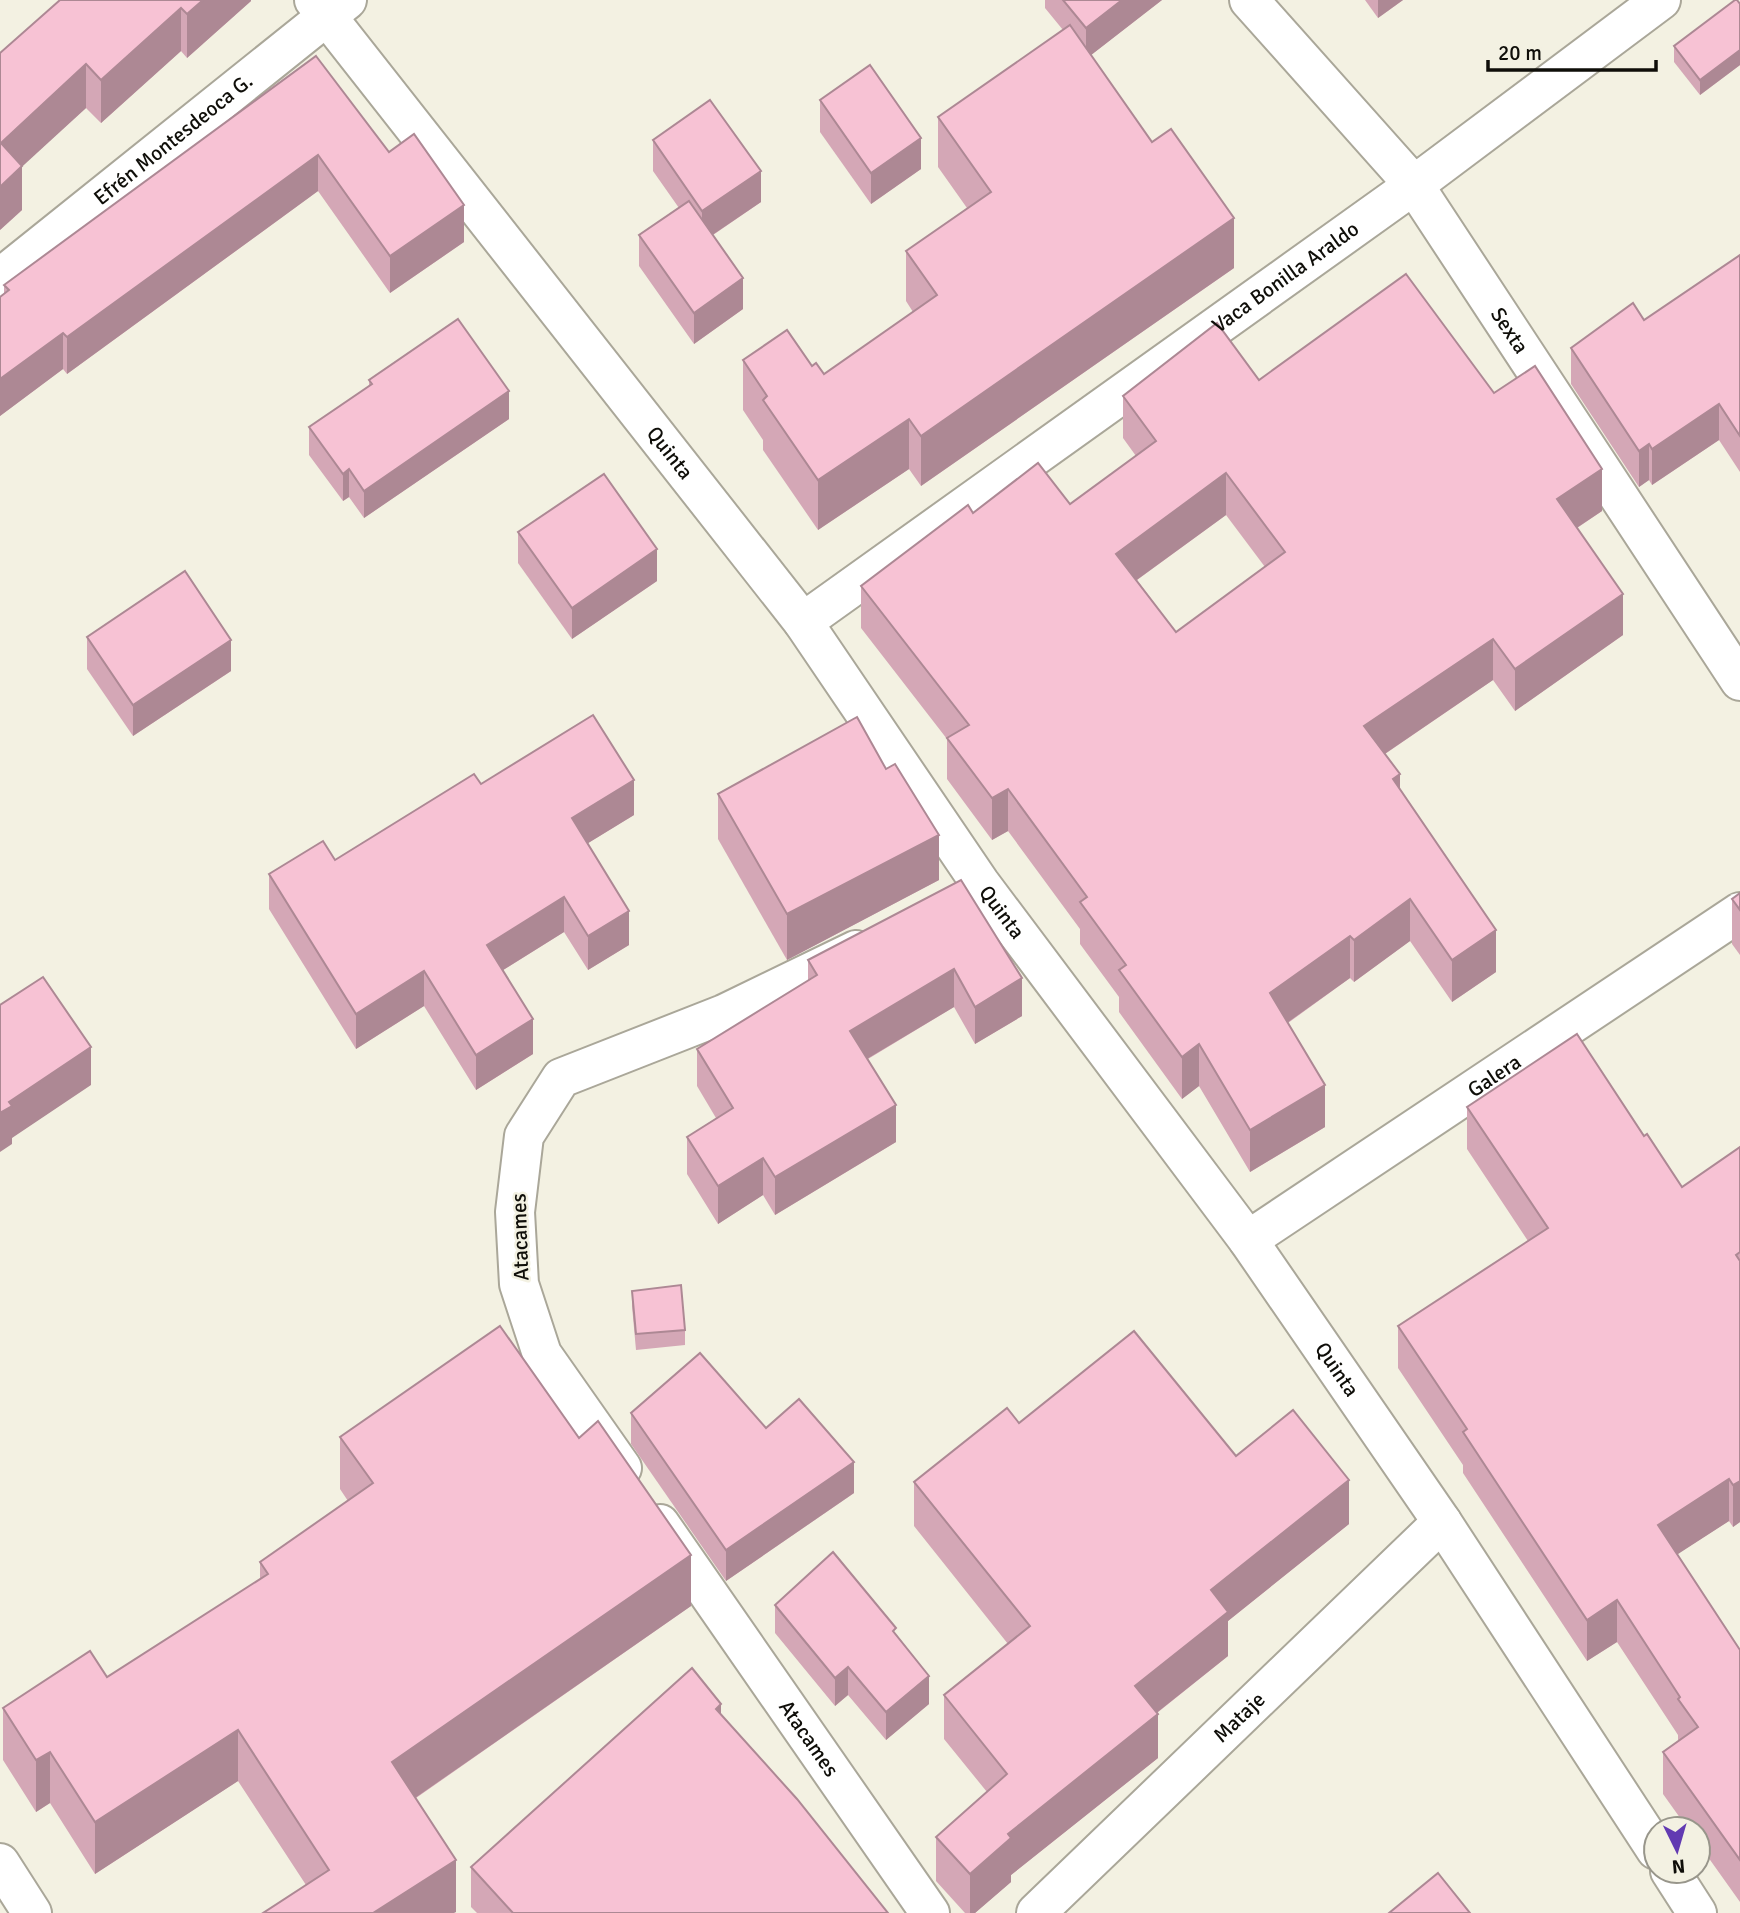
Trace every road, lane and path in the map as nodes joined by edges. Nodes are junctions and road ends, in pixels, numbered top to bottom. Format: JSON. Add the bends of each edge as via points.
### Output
{"nodes":[{"id":1,"x":1249,"y":0,"type":"edge"},
{"id":2,"x":1661,"y":0,"type":"edge"},
{"id":3,"x":329,"y":5,"type":"edge"},
{"id":4,"x":1414,"y":185,"type":"junction"},
{"id":5,"x":0,"y":278,"type":"edge"},
{"id":6,"x":803,"y":622,"type":"junction"},
{"id":7,"x":1740,"y":681,"type":"edge"},
{"id":8,"x":980,"y":883,"type":"junction"},
{"id":9,"x":945,"y":902,"type":"edge"},
{"id":10,"x":1740,"y":912,"type":"edge"},
{"id":11,"x":887,"y":933,"type":"edge"},
{"id":12,"x":1248,"y":1240,"type":"junction"},
{"id":13,"x":1442,"y":1522,"type":"junction"},
{"id":14,"x":1642,"y":1829,"type":"edge"},
{"id":15,"x":0,"y":1863,"type":"edge"},
{"id":16,"x":1679,"y":1885,"type":"edge"},
{"id":17,"x":32,"y":1913,"type":"edge"},
{"id":18,"x":930,"y":1913,"type":"edge"},
{"id":19,"x":1036,"y":1913,"type":"edge"},
{"id":20,"x":1697,"y":1913,"type":"edge"}],
"edges":[{"from":1,"to":4,"type":"street","name":"Sexta"},
{"from":2,"to":4,"type":"street","name":"Vaca Bonilla Araldo"},
{"from":3,"to":5,"type":"street","name":"Efrén Montesdeoca G."},
{"from":3,"to":6,"type":"street","name":"Quinta"},
{"from":4,"to":6,"type":"street","name":"Vaca Bonilla Araldo"},
{"from":4,"to":7,"type":"street","name":"Sexta"},
{"from":6,"to":8,"type":"street","name":"Quinta"},
{"from":8,"to":9,"type":"street"},
{"from":8,"to":12,"type":"street","name":"Quinta"},
{"from":10,"to":12,"type":"street","name":"Galera"},
{"from":11,"to":18,"type":"street","name":"Atacames","via":[[724,1014],[561,1078],[524,1136],[515,1212],[519,1284],[542,1354]]},
{"from":12,"to":13,"type":"street","name":"Quinta"},
{"from":13,"to":14,"type":"street","name":"Quinta"},
{"from":13,"to":19,"type":"street","name":"Mataje"},
{"from":15,"to":17,"type":"street"},
{"from":16,"to":20,"type":"street"}]}
